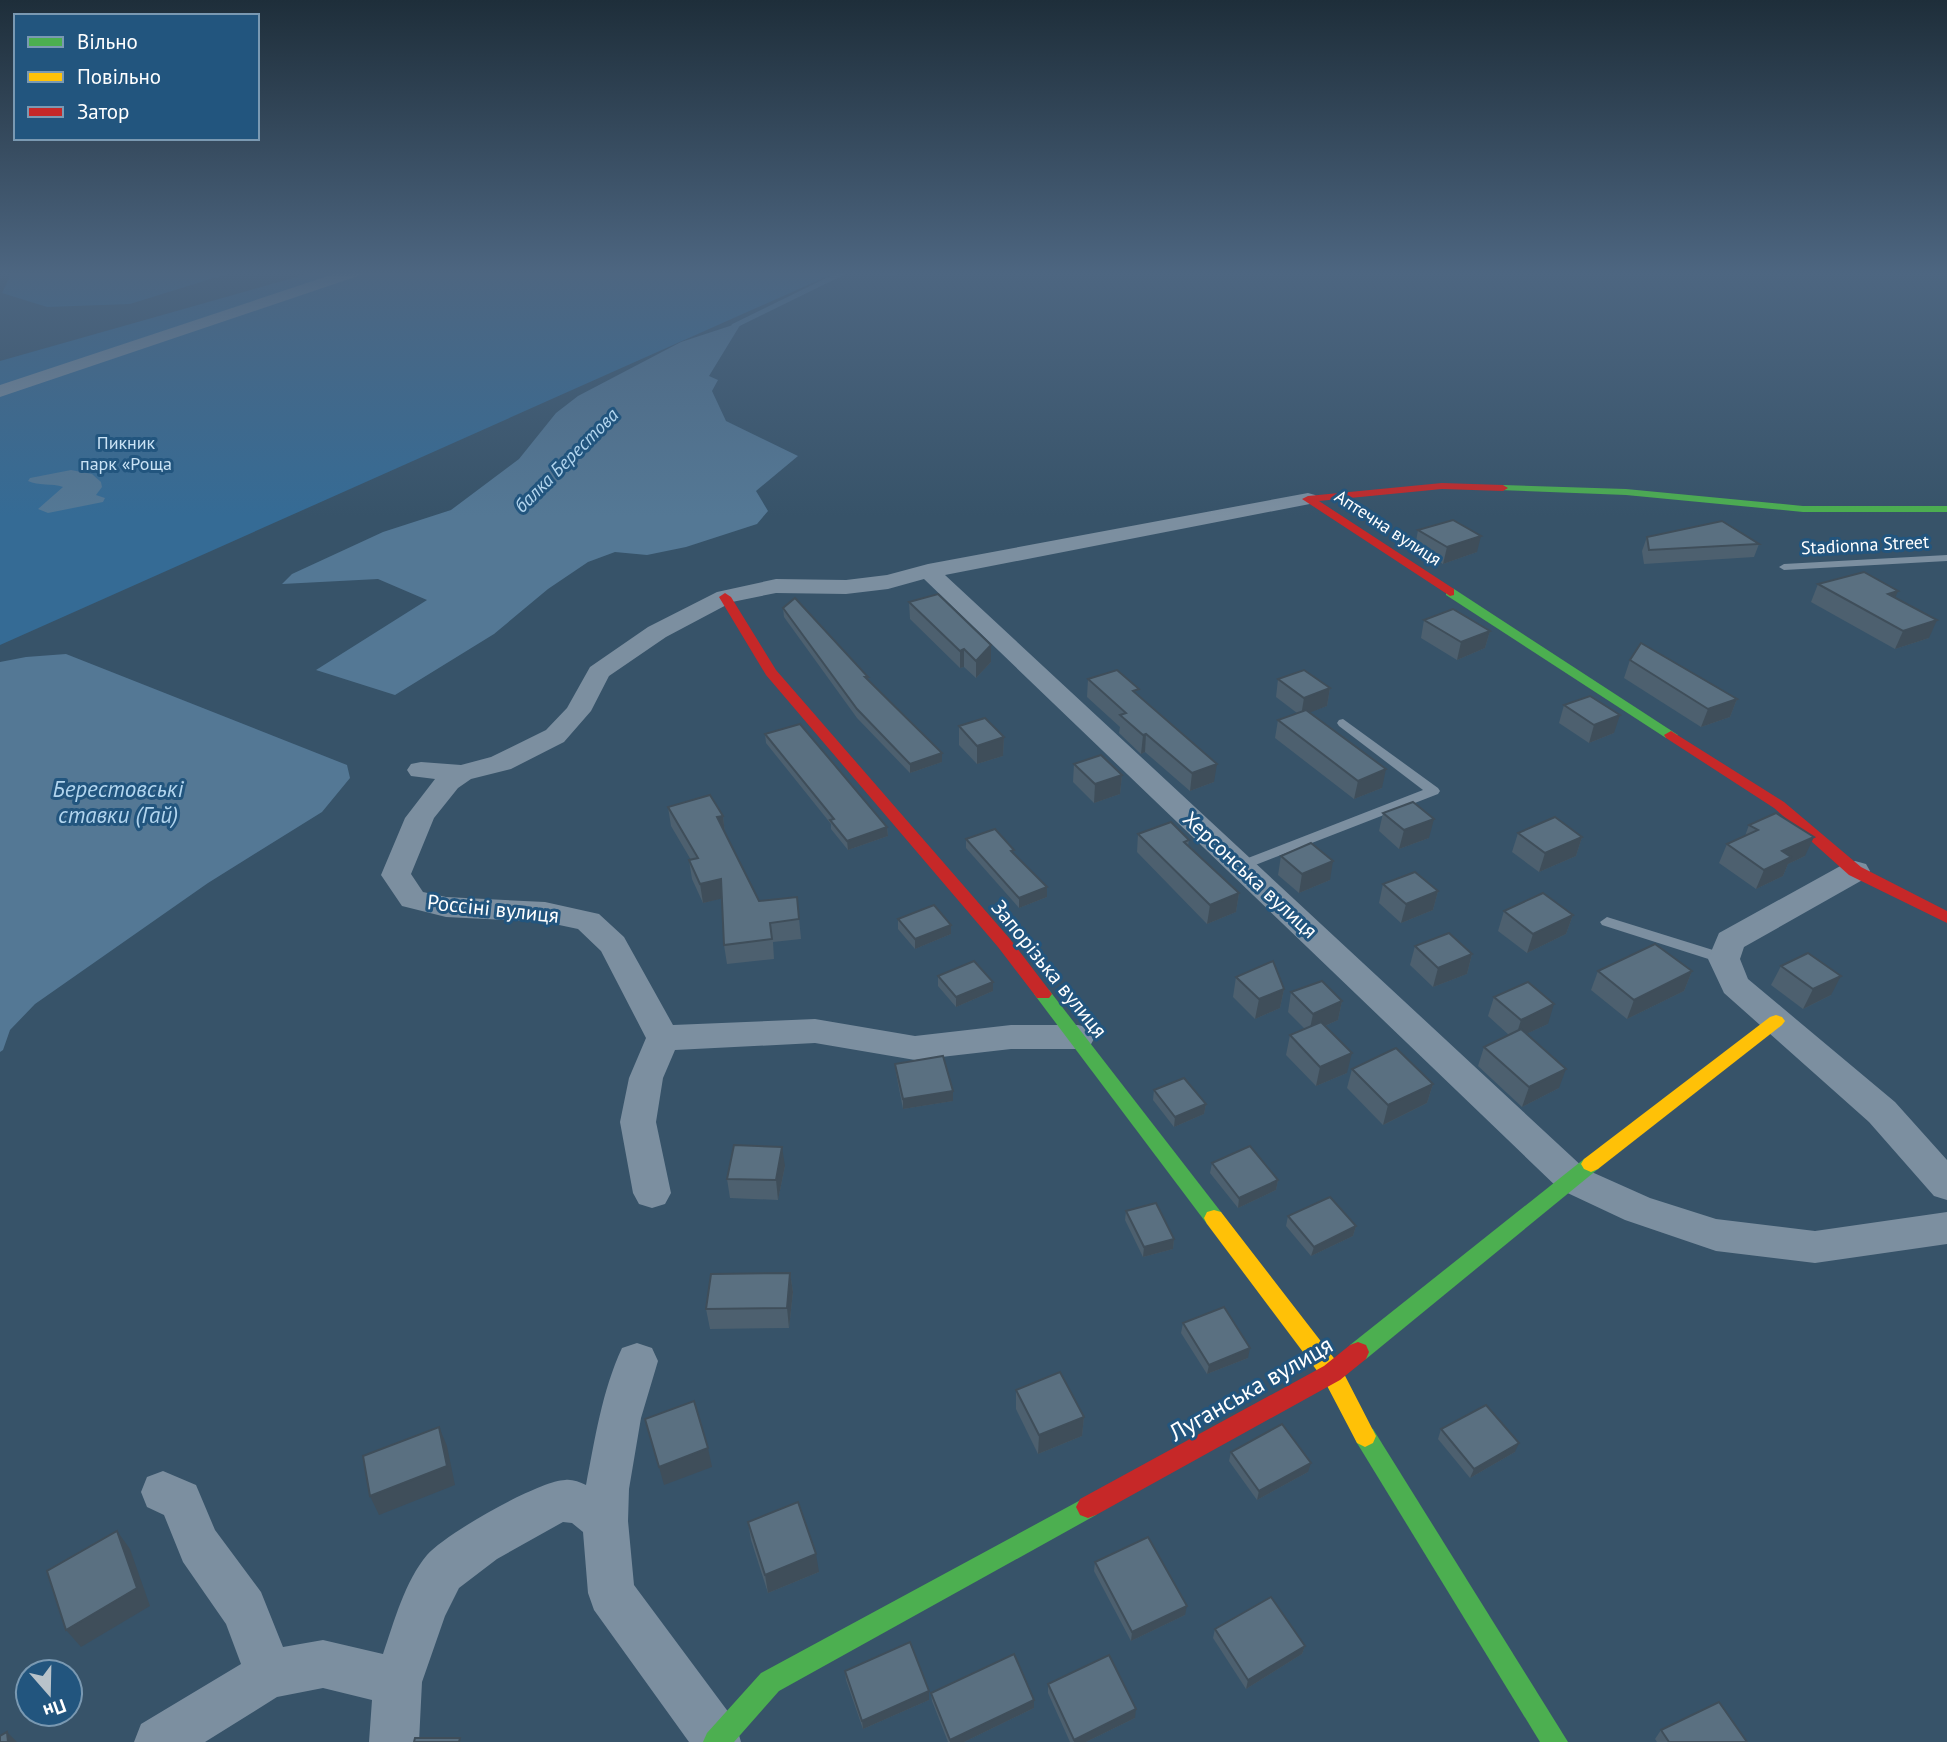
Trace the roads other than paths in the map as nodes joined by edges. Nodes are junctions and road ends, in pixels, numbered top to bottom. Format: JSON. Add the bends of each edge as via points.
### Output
{"nodes":[{"id":1,"x":112,"y":353,"type":"edge"},
{"id":2,"x":0,"y":391,"type":"edge"},
{"id":3,"x":1308,"y":499,"type":"junction"},
{"id":4,"x":1947,"y":509,"type":"edge"},
{"id":5,"x":1947,"y":558,"type":"edge"},
{"id":6,"x":1784,"y":567,"type":"dead end"},
{"id":7,"x":928,"y":571,"type":"junction"},
{"id":8,"x":725,"y":597,"type":"junction"},
{"id":9,"x":1343,"y":723,"type":"dead end"},
{"id":10,"x":421,"y":770,"type":"dead end"},
{"id":11,"x":461,"y":773,"type":"junction"},
{"id":12,"x":1240,"y":866,"type":"junction"},
{"id":13,"x":1855,"y":871,"type":"junction"},
{"id":14,"x":1947,"y":918,"type":"edge"},
{"id":15,"x":1607,"y":922,"type":"dead end"},
{"id":16,"x":1724,"y":959,"type":"junction"},
{"id":17,"x":1776,"y":1021,"type":"junction"},
{"id":18,"x":1078,"y":1037,"type":"junction"},
{"id":19,"x":663,"y":1038,"type":"junction"},
{"id":20,"x":1572,"y":1179,"type":"junction"},
{"id":21,"x":1947,"y":1185,"type":"edge"},
{"id":22,"x":652,"y":1193,"type":"dead end"},
{"id":23,"x":1947,"y":1228,"type":"edge"},
{"id":24,"x":637,"y":1362,"type":"dead end"},
{"id":25,"x":1332,"y":1373,"type":"junction"},
{"id":26,"x":163,"y":1492,"type":"dead end"},
{"id":27,"x":605,"y":1521,"type":"junction"},
{"id":28,"x":269,"y":1674,"type":"junction"},
{"id":29,"x":398,"y":1682,"type":"junction"},
{"id":30,"x":716,"y":1740,"type":"edge"},
{"id":31,"x":159,"y":1742,"type":"edge"},
{"id":32,"x":394,"y":1742,"type":"edge"},
{"id":33,"x":1555,"y":1742,"type":"edge"}],
"edges":[{"from":1,"to":2,"type":"street"},
{"from":3,"to":4,"type":"street","name":"Аптечна вулиця","via":[[1442,486],[1626,492],[1803,509]]},
{"from":3,"to":7,"type":"street"},
{"from":3,"to":13,"type":"street","name":"Аптечна вулиця","via":[[1779,805]]},
{"from":5,"to":6,"type":"lane","name":"Stadionna Street"},
{"from":7,"to":8,"type":"street","via":[[888,582],[776,586]]},
{"from":7,"to":12,"type":"street","name":"Херсонська вулиця"},
{"from":8,"to":11,"type":"street","via":[[657,632],[599,672],[578,711],[555,736],[501,763]]},
{"from":8,"to":18,"type":"street","name":"Запорізька вулиця","via":[[771,672],[1004,943]]},
{"from":9,"to":12,"type":"lane","via":[[1433,791]]},
{"from":10,"to":11,"type":"street"},
{"from":11,"to":19,"type":"street","name":"Россіні вулиця","via":[[446,782],[411,829],[396,875],[413,899],[446,907],[545,912],[588,921],[613,945]]},
{"from":12,"to":20,"type":"street","name":"Херсонська вулиця"},
{"from":13,"to":14,"type":"street","name":"Аптечна вулиця"},
{"from":13,"to":16,"type":"street","via":[[1730,941]]},
{"from":15,"to":16,"type":"lane"},
{"from":16,"to":17,"type":"street","via":[[1735,985]]},
{"from":17,"to":20,"type":"street","name":"Луганська вулиця"},
{"from":17,"to":21,"type":"street","via":[[1882,1112]]},
{"from":18,"to":19,"type":"street","via":[[1011,1037],[915,1048],[815,1031]]},
{"from":18,"to":25,"type":"street","name":"Запорізька вулиця"},
{"from":19,"to":22,"type":"street","via":[[646,1078],[638,1122]]},
{"from":20,"to":23,"type":"street","name":"Херсонська вулиця","via":[[1638,1209],[1716,1235],[1815,1247]]},
{"from":20,"to":25,"type":"street","name":"Луганська вулиця"},
{"from":24,"to":27,"type":"street","via":[[620,1418]]},
{"from":25,"to":30,"type":"street","name":"Луганська вулиця","via":[[770,1682]]},
{"from":25,"to":33,"type":"street","name":"Запорізька вулиця","via":[[1374,1454]]},
{"from":26,"to":28,"type":"street","via":[[180,1500],[199,1546],[244,1609]]},
{"from":27,"to":29,"type":"street","via":[[582,1503],[560,1500],[536,1510],[445,1568],[429,1596]]},
{"from":27,"to":30,"type":"street","via":[[611,1593]]},
{"from":28,"to":29,"type":"street","via":[[323,1664]]},
{"from":28,"to":31,"type":"street"},
{"from":29,"to":32,"type":"street"}]}
